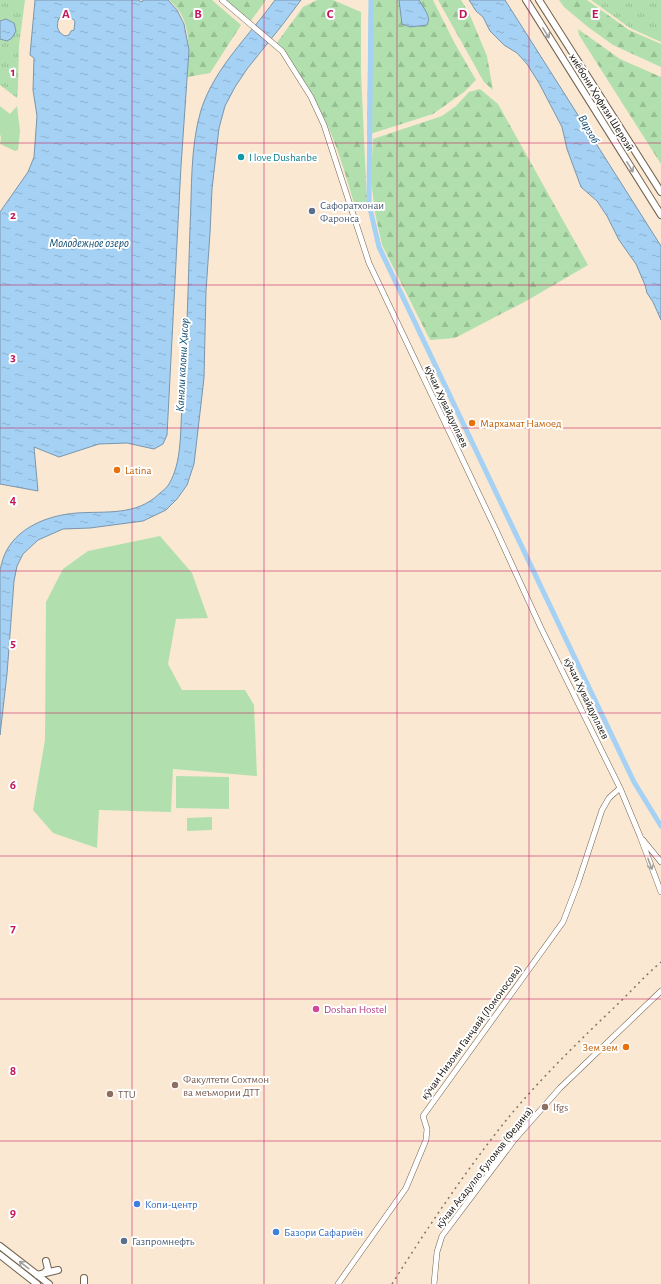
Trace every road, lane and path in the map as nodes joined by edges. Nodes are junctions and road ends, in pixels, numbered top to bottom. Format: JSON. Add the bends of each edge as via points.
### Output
{"nodes":[{"id":1,"x":222,"y":0,"type":"edge"},
{"id":2,"x":526,"y":0,"type":"edge"},
{"id":3,"x":539,"y":0,"type":"edge"},
{"id":4,"x":603,"y":100,"type":"junction"},
{"id":5,"x":592,"y":106,"type":"junction"},
{"id":6,"x":661,"y":192,"type":"edge"},
{"id":7,"x":661,"y":215,"type":"edge"},
{"id":8,"x":620,"y":788,"type":"junction"},
{"id":9,"x":640,"y":836,"type":"junction"},
{"id":10,"x":661,"y":862,"type":"edge"},
{"id":11,"x":661,"y":892,"type":"edge"},
{"id":12,"x":661,"y":991,"type":"edge"},
{"id":13,"x":0,"y":1246,"type":"edge"},
{"id":14,"x":0,"y":1255,"type":"edge"},
{"id":15,"x":46,"y":1261,"type":"dead end"},
{"id":16,"x":58,"y":1270,"type":"dead end"},
{"id":17,"x":37,"y":1275,"type":"junction"},
{"id":18,"x":36,"y":1284,"type":"edge"},
{"id":19,"x":49,"y":1284,"type":"edge"},
{"id":20,"x":338,"y":1284,"type":"edge"},
{"id":21,"x":434,"y":1284,"type":"edge"}],
"edges":[{"from":1,"to":8,"type":"street","name":"кӯчаи Хувайдуллаев","via":[[275,44],[289,60],[314,104],[324,125],[369,263],[541,628]]},
{"from":2,"to":5,"type":"main road","name":"хиёбони Ҳофизи Шерозӣ","one_way":true},
{"from":3,"to":4,"type":"main road","name":"хиёбони Ҳофизи Шерозӣ"},
{"from":4,"to":5,"type":"main road"},
{"from":4,"to":6,"type":"main road","name":"хиёбони Ҳофизи Шерозӣ"},
{"from":5,"to":7,"type":"main road","name":"хиёбони Ҳофизи Шерозӣ","one_way":true},
{"from":8,"to":9,"type":"street","name":"кӯчаи Хувайдуллаев"},
{"from":8,"to":20,"type":"street","name":"кӯчаи Низоми Ганҷавӣ (Ломоносова)","via":[[609,798],[602,810],[563,922],[423,1116],[426,1140],[406,1188]]},
{"from":9,"to":10,"type":"street","name":"кӯчаи Хувайдуллаев"},
{"from":9,"to":11,"type":"street","name":"кӯчаи Хувайдуллаев","one_way":true},
{"from":12,"to":21,"type":"street","name":"кӯчаи Асадулло Ғуломов (Федина)","via":[[560,1088],[515,1139],[442,1236],[437,1252]]},
{"from":17,"to":13,"type":"main road","one_way":true},
{"from":14,"to":18,"type":"main road"},
{"from":15,"to":17,"type":"main road","via":[[47,1270]]},
{"from":16,"to":17,"type":"main road"},
{"from":17,"to":19,"type":"main road"}]}
